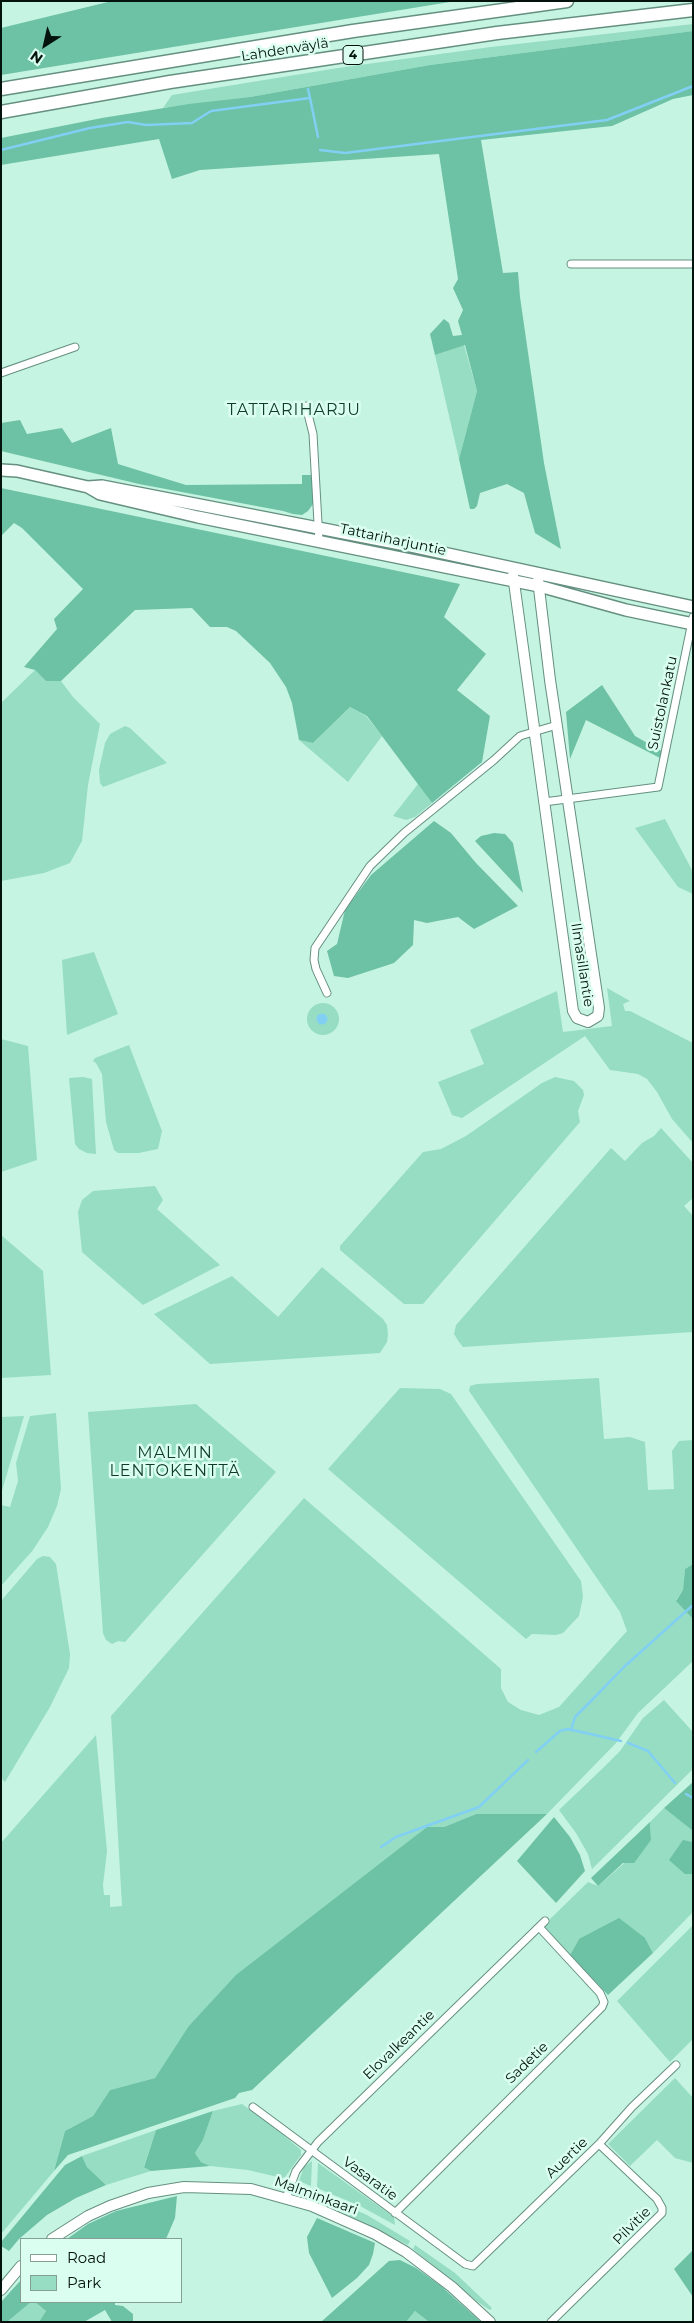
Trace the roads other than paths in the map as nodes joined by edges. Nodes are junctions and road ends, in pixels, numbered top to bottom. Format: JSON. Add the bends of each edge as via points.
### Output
{"nodes":[{"id":1,"x":567,"y":1,"type":"edge"},
{"id":2,"x":693,"y":10,"type":"edge"},
{"id":3,"x":693,"y":14,"type":"edge"},
{"id":4,"x":598,"y":21,"type":"junction"},
{"id":5,"x":1,"y":88,"type":"edge"},
{"id":6,"x":1,"y":112,"type":"edge"},
{"id":7,"x":571,"y":264,"type":"dead end"},
{"id":8,"x":693,"y":264,"type":"edge"},
{"id":9,"x":75,"y":347,"type":"dead end"},
{"id":10,"x":1,"y":374,"type":"edge"},
{"id":11,"x":306,"y":406,"type":"dead end"},
{"id":12,"x":1,"y":465,"type":"edge"},
{"id":13,"x":1,"y":470,"type":"edge"},
{"id":14,"x":17,"y":472,"type":"junction"},
{"id":15,"x":320,"y":535,"type":"junction"},
{"id":16,"x":512,"y":569,"type":"junction"},
{"id":17,"x":514,"y":580,"type":"junction"},
{"id":18,"x":538,"y":580,"type":"junction"},
{"id":19,"x":693,"y":607,"type":"edge"},
{"id":20,"x":692,"y":622,"type":"edge"},
{"id":21,"x":557,"y":725,"type":"junction"},
{"id":22,"x":534,"y":731,"type":"junction"},
{"id":23,"x":567,"y":799,"type":"junction"},
{"id":24,"x":544,"y":802,"type":"junction"},
{"id":25,"x":327,"y":993,"type":"dead end"},
{"id":26,"x":545,"y":1921,"type":"dead end"},
{"id":27,"x":539,"y":1927,"type":"junction"},
{"id":28,"x":676,"y":2065,"type":"dead end"},
{"id":29,"x":253,"y":2107,"type":"dead end"},
{"id":30,"x":600,"y":2144,"type":"junction"},
{"id":31,"x":310,"y":2150,"type":"junction"},
{"id":32,"x":286,"y":2198,"type":"junction"},
{"id":33,"x":395,"y":2212,"type":"junction"},
{"id":34,"x":54,"y":2238,"type":"edge"},
{"id":35,"x":473,"y":2266,"type":"joint"},
{"id":36,"x":20,"y":2267,"type":"edge"},
{"id":37,"x":1,"y":2290,"type":"edge"},
{"id":38,"x":490,"y":2322,"type":"edge"},
{"id":39,"x":552,"y":2322,"type":"edge"}],
"edges":[{"from":1,"to":5,"type":"highway","name":"Lahdenväylä","number":"4","via":[[353,31]]},
{"from":2,"to":4,"type":"highway","name":"Lahdenväylä","number":"4"},
{"from":3,"to":4,"type":"highway"},
{"from":4,"to":6,"type":"highway","name":"Lahdenväylä","number":"4","via":[[170,82]]},
{"from":7,"to":8,"type":"street"},
{"from":9,"to":10,"type":"street"},
{"from":11,"to":15,"type":"street","via":[[314,434]]},
{"from":12,"to":14,"type":"main road","name":"Tattariharjuntie"},
{"from":13,"to":14,"type":"main road","name":"Tattariharjuntie"},
{"from":14,"to":15,"type":"main road","name":"Tattariharjuntie","via":[[88,487],[102,486]]},
{"from":15,"to":16,"type":"main road","name":"Tattariharjuntie","via":[[411,546]]},
{"from":15,"to":17,"type":"main road","name":"Tattariharjuntie"},
{"from":16,"to":17,"type":"main road","name":"Ilmasillantie"},
{"from":16,"to":18,"type":"main road","name":"Tattariharjuntie"},
{"from":17,"to":18,"type":"main road","name":"Tattariharjuntie"},
{"from":17,"to":22,"type":"main road","name":"Ilmasillantie"},
{"from":18,"to":19,"type":"main road","name":"Tattariharjuntie"},
{"from":18,"to":20,"type":"main road","name":"Tattariharjuntie","via":[[626,610]]},
{"from":18,"to":21,"type":"main road","name":"Ilmasillantie"},
{"from":20,"to":23,"type":"street","name":"Suistolankatu","via":[[658,787]]},
{"from":21,"to":22,"type":"street"},
{"from":21,"to":23,"type":"main road","name":"Ilmasillantie"},
{"from":22,"to":24,"type":"main road","name":"Ilmasillantie"},
{"from":22,"to":25,"type":"street","via":[[520,736],[404,833],[370,866],[315,948],[316,969]]},
{"from":23,"to":24,"type":"street"},
{"from":23,"to":24,"type":"main road","name":"Ilmasillantie","via":[[599,1008],[595,1019],[588,1022],[580,1021],[574,1011]]},
{"from":26,"to":27,"type":"street","name":"Elovalkeantie"},
{"from":27,"to":31,"type":"street","name":"Elovalkeantie"},
{"from":27,"to":33,"type":"street","name":"Sadetie","via":[[600,1993],[604,2002],[602,2007]]},
{"from":28,"to":30,"type":"street","name":"Auertie"},
{"from":29,"to":31,"type":"street","name":"Vasaratie"},
{"from":30,"to":35,"type":"street","name":"Auertie"},
{"from":30,"to":39,"type":"street","name":"Pilvitie","via":[[657,2200],[662,2213]]},
{"from":31,"to":32,"type":"street","name":"Elovalkeantie","via":[[293,2177]]},
{"from":31,"to":33,"type":"street","name":"Vasaratie"},
{"from":32,"to":34,"type":"main road","name":"Malminkaari","via":[[251,2189],[192,2187],[166,2190],[110,2206]]},
{"from":32,"to":38,"type":"main road","name":"Malminkaari","via":[[344,2219],[398,2246],[452,2287]]},
{"from":33,"to":35,"type":"street","name":"Vasaratie","via":[[465,2264]]},
{"from":36,"to":37,"type":"main road"}]}
